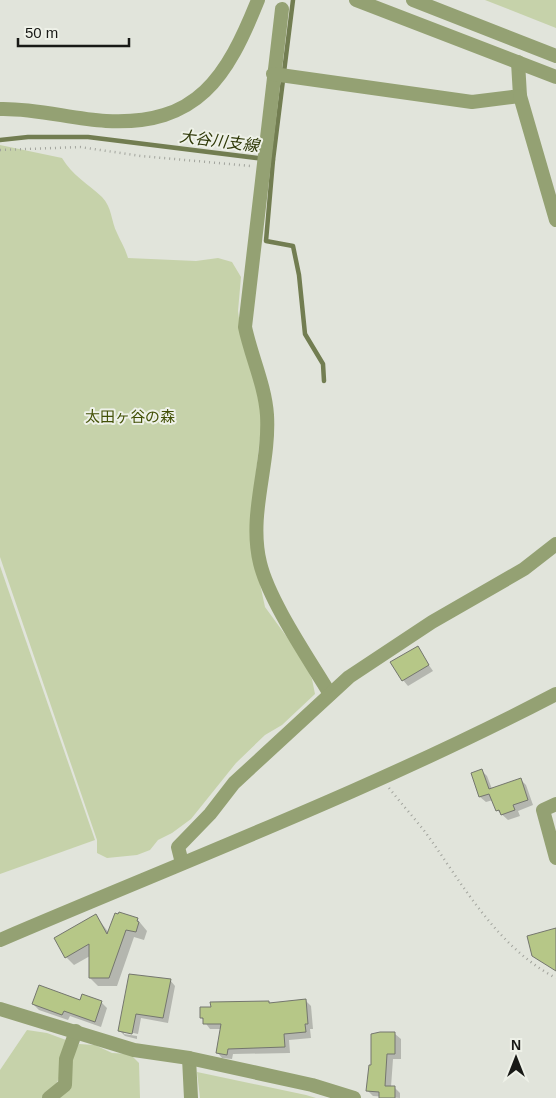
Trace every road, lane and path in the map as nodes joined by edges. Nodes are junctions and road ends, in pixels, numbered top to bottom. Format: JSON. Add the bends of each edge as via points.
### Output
{"nodes":[{"id":1,"x":258,"y":0,"type":"edge"},
{"id":2,"x":356,"y":0,"type":"edge"},
{"id":3,"x":414,"y":0,"type":"edge"},
{"id":4,"x":282,"y":9,"type":"dead end"},
{"id":5,"x":556,"y":56,"type":"edge"},
{"id":6,"x":518,"y":62,"type":"junction"},
{"id":7,"x":273,"y":74,"type":"junction"},
{"id":8,"x":556,"y":77,"type":"edge"},
{"id":9,"x":520,"y":96,"type":"junction"},
{"id":10,"x":0,"y":108,"type":"edge"},
{"id":11,"x":0,"y":150,"type":"edge"},
{"id":12,"x":262,"y":167,"type":"junction"},
{"id":13,"x":556,"y":220,"type":"edge"},
{"id":14,"x":556,"y":544,"type":"edge"},
{"id":15,"x":330,"y":694,"type":"junction"},
{"id":16,"x":556,"y":694,"type":"edge"},
{"id":17,"x":382,"y":779,"type":"junction"},
{"id":18,"x":556,"y":804,"type":"edge"},
{"id":19,"x":556,"y":858,"type":"edge"},
{"id":20,"x":182,"y":863,"type":"junction"},
{"id":21,"x":0,"y":940,"type":"edge"},
{"id":22,"x":556,"y":978,"type":"edge"},
{"id":23,"x":0,"y":1009,"type":"edge"},
{"id":24,"x":76,"y":1032,"type":"junction"},
{"id":25,"x":189,"y":1058,"type":"junction"},
{"id":26,"x":49,"y":1098,"type":"edge"},
{"id":27,"x":190,"y":1098,"type":"edge"},
{"id":28,"x":354,"y":1098,"type":"edge"}],
"edges":[{"from":1,"to":10,"type":"street","via":[[228,67],[198,99],[157,119],[106,121]]},
{"from":2,"to":6,"type":"street"},
{"from":3,"to":5,"type":"street"},
{"from":4,"to":7,"type":"street"},
{"from":6,"to":8,"type":"street"},
{"from":6,"to":9,"type":"street"},
{"from":7,"to":9,"type":"street","via":[[472,102]]},
{"from":7,"to":12,"type":"street"},
{"from":9,"to":13,"type":"street"},
{"from":11,"to":12,"type":"path","via":[[80,147]]},
{"from":12,"to":15,"type":"street","via":[[245,327],[267,416],[256,534],[260,564],[276,602]]},
{"from":14,"to":15,"type":"street","via":[[524,569],[432,622],[349,677]]},
{"from":15,"to":20,"type":"street","via":[[234,783],[210,814],[188,835],[178,847]]},
{"from":16,"to":17,"type":"street","via":[[478,735]]},
{"from":17,"to":20,"type":"street"},
{"from":17,"to":22,"type":"path","via":[[426,833],[486,918],[520,953]]},
{"from":18,"to":19,"type":"street","via":[[543,810]]},
{"from":20,"to":21,"type":"street"},
{"from":23,"to":24,"type":"street"},
{"from":24,"to":25,"type":"street","via":[[134,1050]]},
{"from":24,"to":26,"type":"street","via":[[66,1059],[65,1085]]},
{"from":25,"to":27,"type":"street"},
{"from":25,"to":28,"type":"street","via":[[312,1085]]}]}
